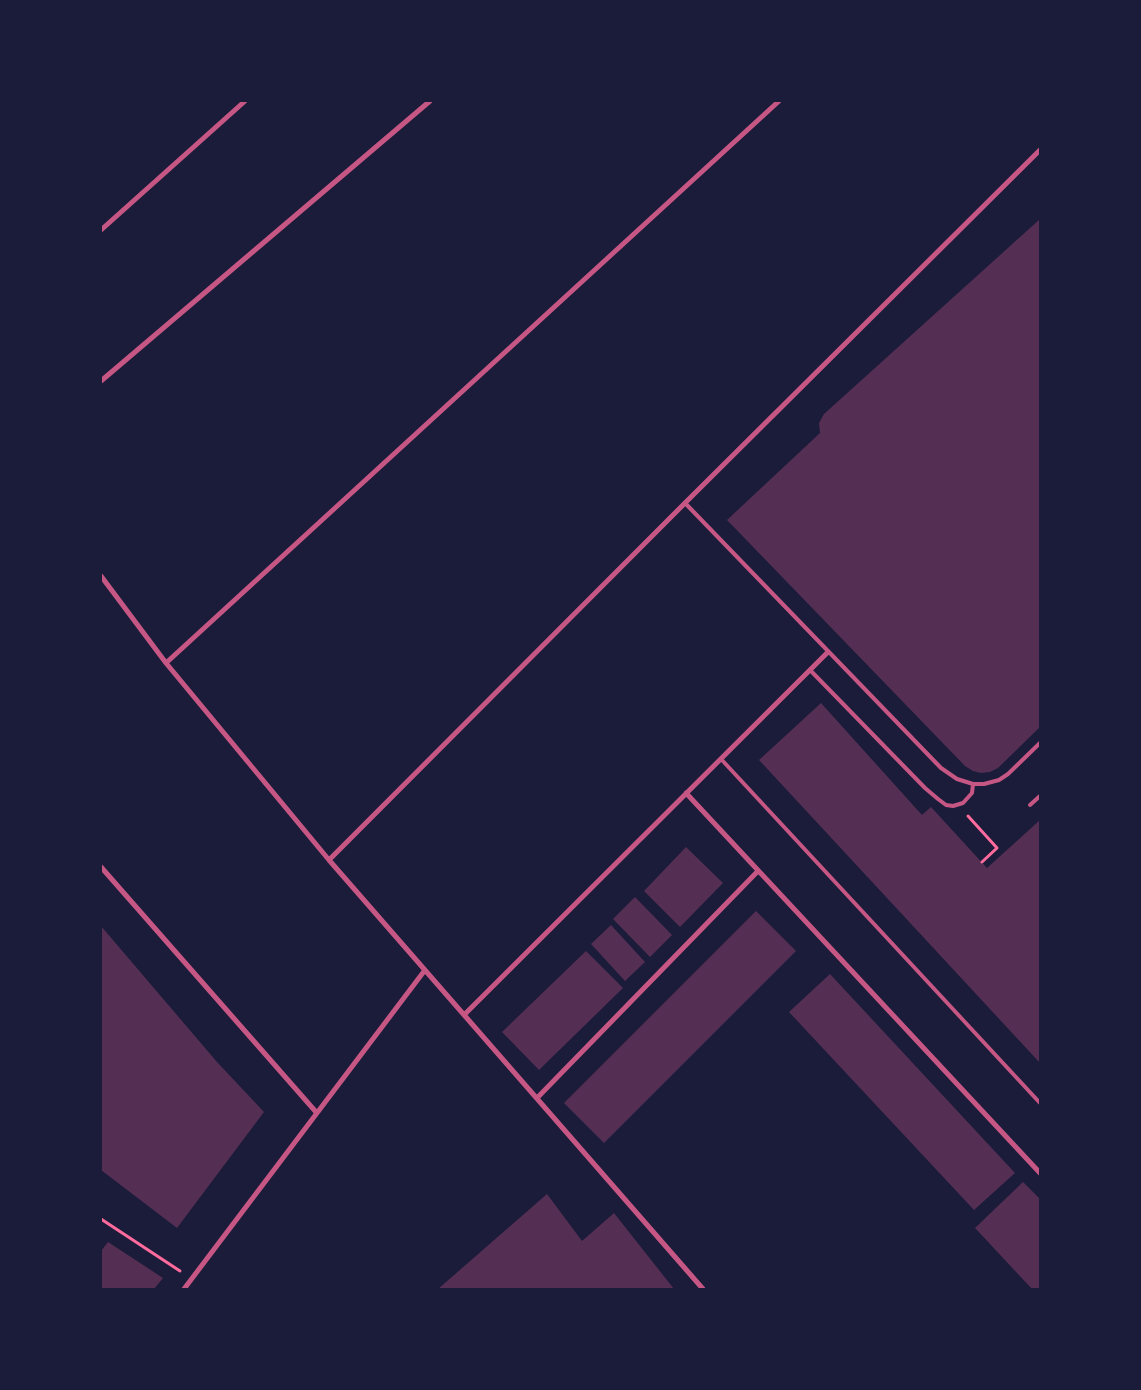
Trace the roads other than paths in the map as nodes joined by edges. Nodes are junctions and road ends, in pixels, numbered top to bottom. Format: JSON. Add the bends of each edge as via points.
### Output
{"nodes":[{"id":1,"x":246,"y":101,"type":"edge"},
{"id":2,"x":430,"y":101,"type":"edge"},
{"id":3,"x":778,"y":101,"type":"edge"},
{"id":4,"x":1040,"y":150,"type":"edge"},
{"id":5,"x":101,"y":230,"type":"edge"},
{"id":6,"x":101,"y":381,"type":"edge"},
{"id":7,"x":685,"y":503,"type":"junction"},
{"id":8,"x":101,"y":576,"type":"edge"},
{"id":9,"x":828,"y":652,"type":"junction"},
{"id":10,"x":166,"y":663,"type":"junction"},
{"id":11,"x":810,"y":670,"type":"junction"},
{"id":12,"x":1040,"y":743,"type":"edge"},
{"id":13,"x":721,"y":759,"type":"junction"},
{"id":14,"x":973,"y":784,"type":"junction"},
{"id":15,"x":686,"y":793,"type":"junction"},
{"id":16,"x":1040,"y":796,"type":"edge"},
{"id":17,"x":1030,"y":805,"type":"dead end"},
{"id":18,"x":329,"y":860,"type":"junction"},
{"id":19,"x":101,"y":867,"type":"edge"},
{"id":20,"x":758,"y":871,"type":"junction"},
{"id":21,"x":425,"y":970,"type":"junction"},
{"id":22,"x":464,"y":1015,"type":"junction"},
{"id":23,"x":537,"y":1098,"type":"junction"},
{"id":24,"x":1040,"y":1102,"type":"edge"},
{"id":25,"x":316,"y":1112,"type":"junction"},
{"id":26,"x":1040,"y":1173,"type":"edge"},
{"id":27,"x":184,"y":1289,"type":"edge"},
{"id":28,"x":703,"y":1289,"type":"edge"}],
"edges":[{"from":1,"to":5,"type":"street"},
{"from":2,"to":6,"type":"street"},
{"from":3,"to":10,"type":"street"},
{"from":4,"to":7,"type":"street"},
{"from":7,"to":9,"type":"lane"},
{"from":7,"to":18,"type":"street"},
{"from":8,"to":10,"type":"street"},
{"from":9,"to":11,"type":"street"},
{"from":9,"to":14,"type":"lane","via":[[941,768],[957,779]]},
{"from":10,"to":18,"type":"street"},
{"from":11,"to":13,"type":"street"},
{"from":11,"to":14,"type":"lane","via":[[925,788],[946,805],[958,805],[968,799]]},
{"from":12,"to":14,"type":"lane","via":[[999,780]]},
{"from":13,"to":15,"type":"street"},
{"from":13,"to":24,"type":"lane"},
{"from":15,"to":20,"type":"street"},
{"from":15,"to":22,"type":"street"},
{"from":16,"to":17,"type":"lane"},
{"from":18,"to":21,"type":"street"},
{"from":19,"to":25,"type":"street"},
{"from":20,"to":23,"type":"street"},
{"from":20,"to":26,"type":"street"},
{"from":21,"to":22,"type":"street"},
{"from":21,"to":25,"type":"street"},
{"from":22,"to":23,"type":"street"},
{"from":23,"to":28,"type":"street"},
{"from":25,"to":27,"type":"street"}]}
